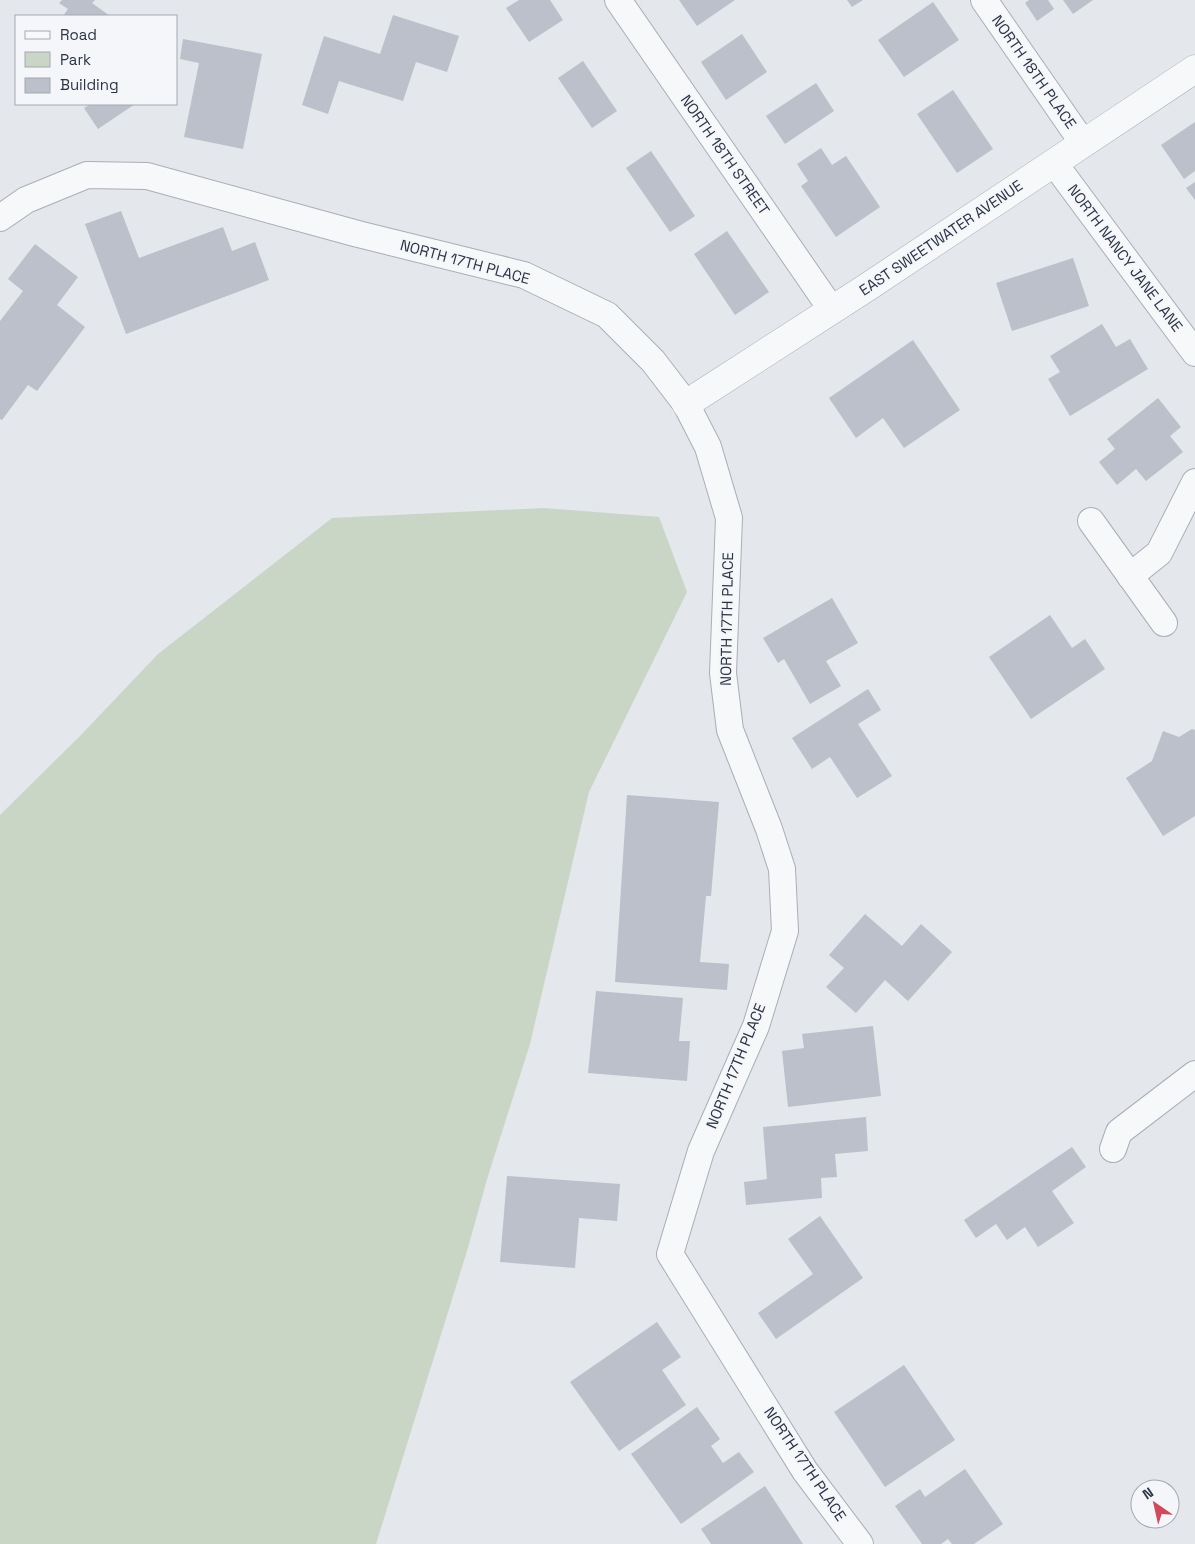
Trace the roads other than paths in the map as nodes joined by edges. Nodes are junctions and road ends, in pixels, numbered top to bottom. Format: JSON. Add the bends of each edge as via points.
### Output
{"nodes":[{"id":1,"x":618,"y":0,"type":"edge"},
{"id":2,"x":984,"y":0,"type":"edge"},
{"id":3,"x":1195,"y":69,"type":"edge"},
{"id":4,"x":1083,"y":144,"type":"junction"},
{"id":5,"x":1054,"y":163,"type":"junction"},
{"id":6,"x":0,"y":218,"type":"edge"},
{"id":7,"x":832,"y":310,"type":"junction"},
{"id":8,"x":1195,"y":353,"type":"edge"},
{"id":9,"x":686,"y":404,"type":"junction"},
{"id":10,"x":1195,"y":482,"type":"edge"},
{"id":11,"x":1091,"y":521,"type":"dead end"},
{"id":12,"x":1130,"y":576,"type":"junction"},
{"id":13,"x":1164,"y":623,"type":"dead end"},
{"id":14,"x":1195,"y":1074,"type":"edge"},
{"id":15,"x":1113,"y":1149,"type":"dead end"},
{"id":16,"x":860,"y":1544,"type":"edge"}],
"edges":[{"from":1,"to":7,"type":"street","name":"NORTH 18TH STREET"},
{"from":2,"to":4,"type":"street","name":"NORTH 18TH PLACE"},
{"from":3,"to":4,"type":"street","name":"EAST SWEETWATER AVENUE"},
{"from":4,"to":5,"type":"street","name":"EAST SWEETWATER AVENUE"},
{"from":5,"to":7,"type":"street","name":"EAST SWEETWATER AVENUE"},
{"from":5,"to":8,"type":"street","name":"NORTH NANCY JANE LANE"},
{"from":6,"to":9,"type":"street","name":"NORTH 17TH PLACE","via":[[26,200],[87,175],[147,176],[349,232],[524,275],[608,316],[653,361]]},
{"from":7,"to":9,"type":"street","name":"EAST SWEETWATER AVENUE"},
{"from":9,"to":16,"type":"street","name":"NORTH 17TH PLACE","via":[[708,447],[729,518],[723,673],[730,730],[782,869],[785,931],[756,1026],[701,1151],[670,1254],[805,1470]]},
{"from":10,"to":12,"type":"street","via":[[1159,553]]},
{"from":11,"to":12,"type":"street"},
{"from":12,"to":13,"type":"street"},
{"from":14,"to":15,"type":"street","via":[[1119,1132]]}]}
